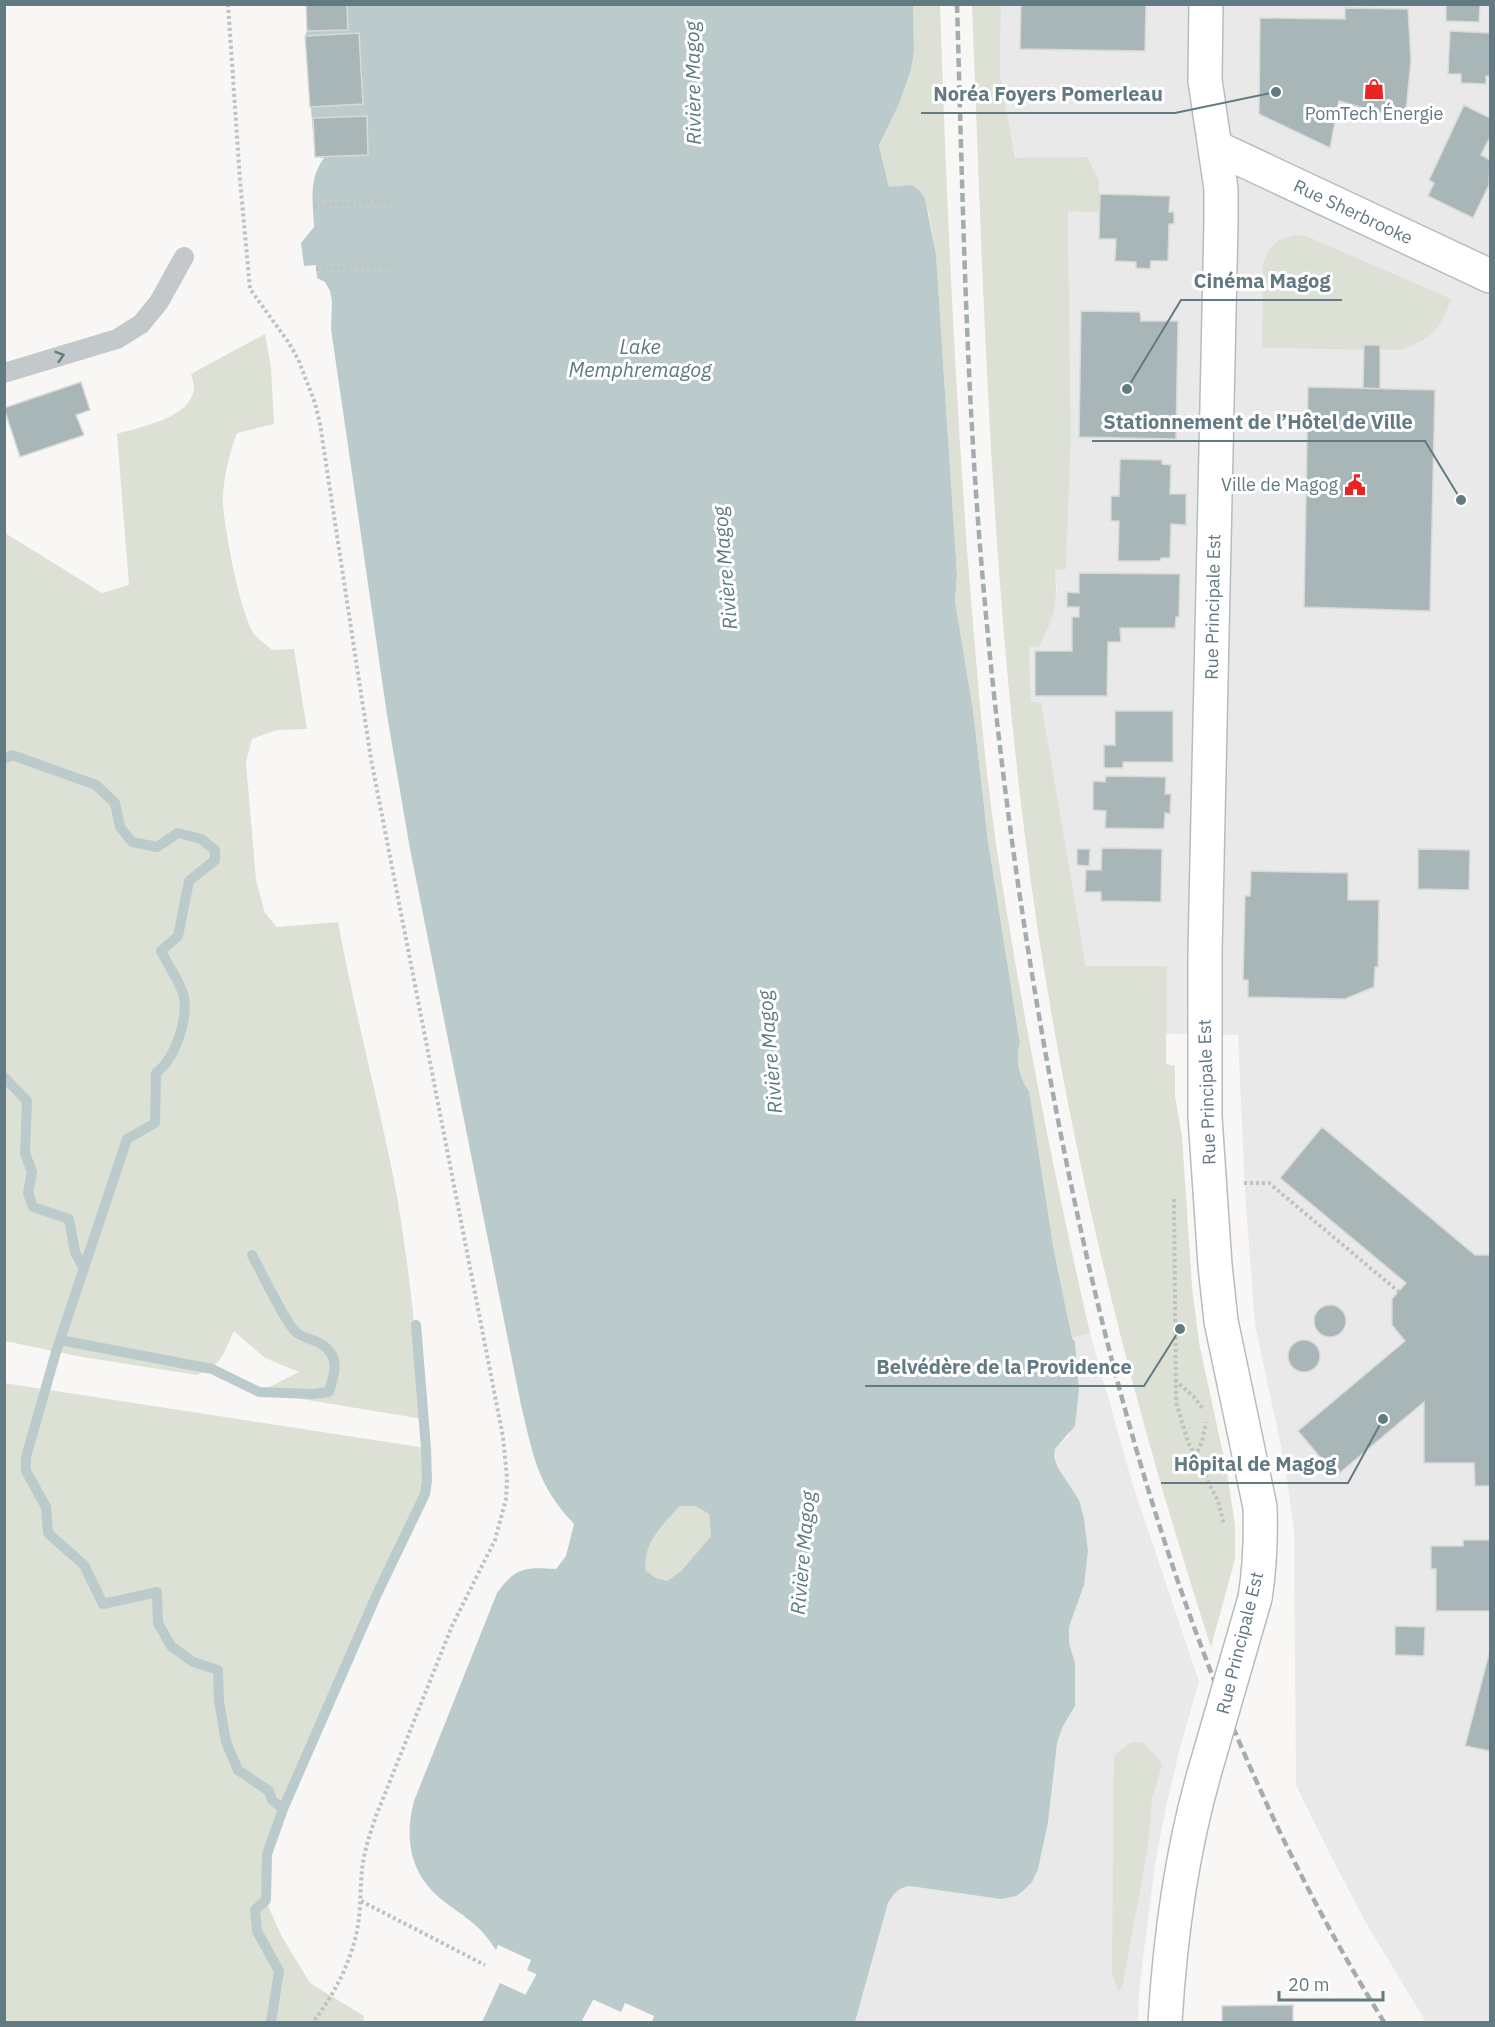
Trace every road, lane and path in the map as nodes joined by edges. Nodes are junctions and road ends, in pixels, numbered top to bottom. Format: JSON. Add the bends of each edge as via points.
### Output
{"nodes":[{"id":1,"x":228,"y":4,"type":"edge"},
{"id":2,"x":1206,"y":4,"type":"edge"},
{"id":3,"x":1215,"y":147,"type":"junction"},
{"id":4,"x":396,"y":200,"type":"dead end"},
{"id":5,"x":314,"y":206,"type":"dead end"},
{"id":6,"x":184,"y":257,"type":"dead end"},
{"id":7,"x":394,"y":264,"type":"dead end"},
{"id":8,"x":316,"y":269,"type":"dead end"},
{"id":9,"x":1491,"y":276,"type":"edge"},
{"id":10,"x":4,"y":373,"type":"edge"},
{"id":11,"x":1269,"y":1183,"type":"dead end"},
{"id":12,"x":1399,"y":1292,"type":"dead end"},
{"id":13,"x":1175,"y":1380,"type":"dead end"},
{"id":14,"x":1195,"y":1457,"type":"dead end"},
{"id":15,"x":361,"y":1900,"type":"junction"},
{"id":16,"x":485,"y":1965,"type":"dead end"},
{"id":17,"x":313,"y":2022,"type":"edge"},
{"id":18,"x":1166,"y":2022,"type":"edge"}],
"edges":[{"from":1,"to":15,"type":"path","via":[[250,289],[293,351],[320,424],[377,792],[506,1457],[506,1499],[499,1530],[452,1626],[376,1816],[366,1844]]},
{"from":2,"to":3,"type":"main road","name":"Rue Principale Est","via":[[1205,80]]},
{"from":3,"to":9,"type":"main road","name":"Rue Sherbrooke"},
{"from":3,"to":18,"type":"main road","name":"Rue Principale Est","bridge":true,"via":[[1221,189],[1221,243],[1204,1063],[1221,1321],[1260,1507],[1261,1538],[1255,1598],[1187,1842],[1176,1899]]},
{"from":4,"to":5,"type":"path"},
{"from":10,"to":6,"type":"lane","one_way":true,"via":[[117,339],[141,324],[159,302]]},
{"from":7,"to":8,"type":"path"},
{"from":11,"to":12,"type":"path"},
{"from":13,"to":14,"type":"path","via":[[1199,1404],[1206,1419]]},
{"from":15,"to":16,"type":"path"},
{"from":15,"to":17,"type":"path","via":[[358,1929],[346,1968]]}]}
